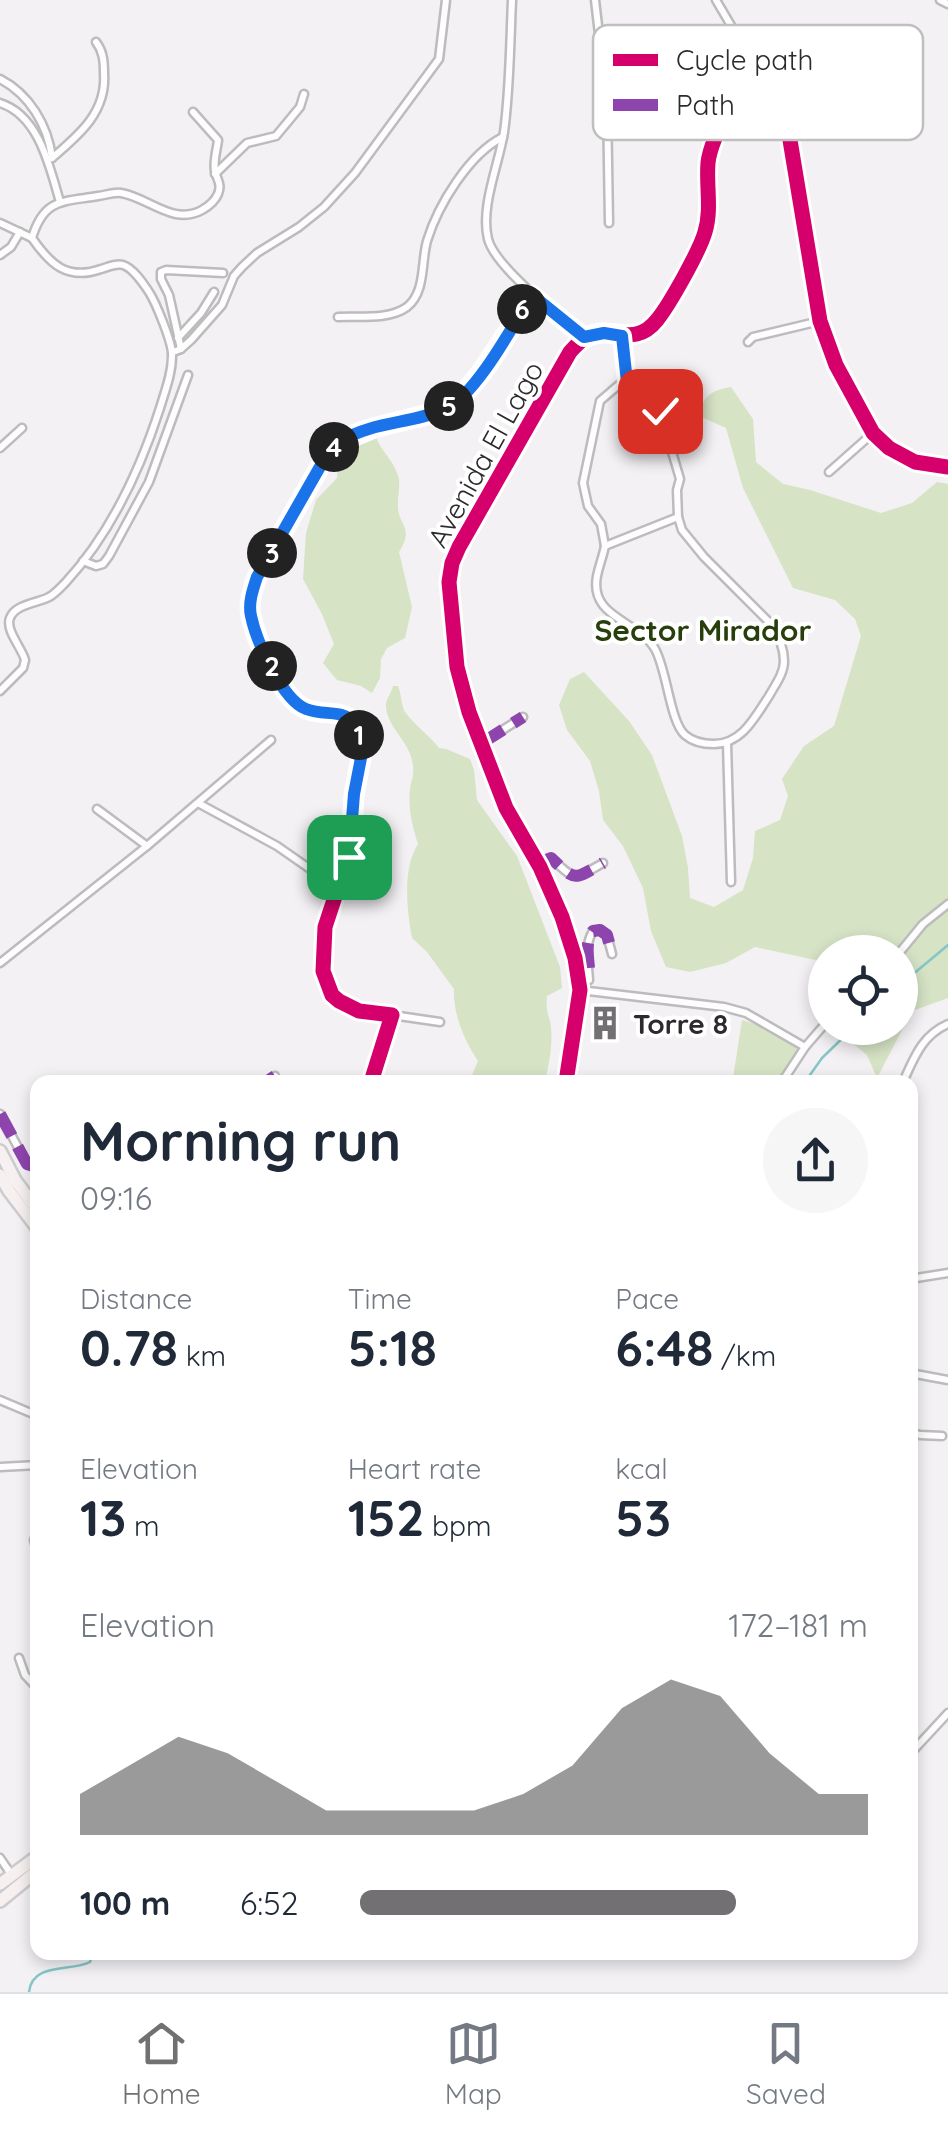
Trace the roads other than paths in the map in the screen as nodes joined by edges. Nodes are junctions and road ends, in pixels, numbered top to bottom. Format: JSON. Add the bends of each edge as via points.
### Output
{"nodes":[{"id":1,"x":446,"y":0,"type":"edge"},
{"id":2,"x":512,"y":0,"type":"edge"},
{"id":3,"x":595,"y":0,"type":"edge"},
{"id":4,"x":716,"y":0,"type":"edge"},
{"id":5,"x":940,"y":0,"type":"edge"},
{"id":6,"x":948,"y":4,"type":"edge"},
{"id":7,"x":598,"y":25,"type":"edge"},
{"id":8,"x":731,"y":25,"type":"edge"},
{"id":9,"x":96,"y":42,"type":"dead end"},
{"id":10,"x":0,"y":79,"type":"edge"},
{"id":11,"x":304,"y":94,"type":"dead end"},
{"id":12,"x":0,"y":102,"type":"edge"},
{"id":13,"x":193,"y":112,"type":"dead end"},
{"id":14,"x":504,"y":137,"type":"junction"},
{"id":15,"x":607,"y":140,"type":"edge"},
{"id":16,"x":715,"y":140,"type":"edge"},
{"id":17,"x":789,"y":140,"type":"edge"},
{"id":18,"x":52,"y":158,"type":"junction"},
{"id":19,"x":50,"y":169,"type":"junction"},
{"id":20,"x":215,"y":174,"type":"junction"},
{"id":21,"x":60,"y":202,"type":"junction"},
{"id":22,"x":609,"y":223,"type":"dead end"},
{"id":23,"x":0,"y":224,"type":"edge"},
{"id":24,"x":20,"y":232,"type":"junction"},
{"id":25,"x":32,"y":238,"type":"junction"},
{"id":26,"x":0,"y":255,"type":"edge"},
{"id":27,"x":223,"y":273,"type":"dead end"},
{"id":28,"x":214,"y":292,"type":"dead end"},
{"id":29,"x":532,"y":295,"type":"junction"},
{"id":30,"x":338,"y":317,"type":"dead end"},
{"id":31,"x":820,"y":321,"type":"junction"},
{"id":32,"x":622,"y":336,"type":"junction"},
{"id":33,"x":584,"y":337,"type":"junction"},
{"id":34,"x":178,"y":338,"type":"junction"},
{"id":35,"x":748,"y":342,"type":"dead end"},
{"id":36,"x":177,"y":350,"type":"junction"},
{"id":37,"x":188,"y":374,"type":"dead end"},
{"id":38,"x":627,"y":382,"type":"junction"},
{"id":39,"x":22,"y":428,"type":"dead end"},
{"id":40,"x":873,"y":434,"type":"junction"},
{"id":41,"x":0,"y":448,"type":"edge"},
{"id":42,"x":948,"y":467,"type":"edge"},
{"id":43,"x":829,"y":472,"type":"dead end"},
{"id":44,"x":678,"y":517,"type":"junction"},
{"id":45,"x":605,"y":546,"type":"junction"},
{"id":46,"x":83,"y":562,"type":"junction"},
{"id":47,"x":0,"y":691,"type":"edge"},
{"id":48,"x":523,"y":717,"type":"dead end"},
{"id":49,"x":271,"y":740,"type":"dead end"},
{"id":50,"x":482,"y":744,"type":"junction"},
{"id":51,"x":726,"y":744,"type":"junction"},
{"id":52,"x":198,"y":803,"type":"junction"},
{"id":53,"x":97,"y":809,"type":"dead end"},
{"id":54,"x":147,"y":846,"type":"junction"},
{"id":55,"x":538,"y":863,"type":"junction"},
{"id":56,"x":604,"y":863,"type":"dead end"},
{"id":57,"x":313,"y":871,"type":"dead end"},
{"id":58,"x":731,"y":882,"type":"dead end"},
{"id":59,"x":948,"y":904,"type":"edge"},
{"id":60,"x":914,"y":935,"type":"edge"},
{"id":61,"x":612,"y":954,"type":"dead end"},
{"id":62,"x":0,"y":963,"type":"edge"},
{"id":63,"x":580,"y":980,"type":"junction"},
{"id":64,"x":580,"y":990,"type":"junction"},
{"id":65,"x":392,"y":1015,"type":"junction"},
{"id":66,"x":440,"y":1022,"type":"dead end"},
{"id":67,"x":948,"y":1024,"type":"edge"},
{"id":68,"x":808,"y":1044,"type":"edge"},
{"id":69,"x":805,"y":1048,"type":"junction"},
{"id":70,"x":373,"y":1075,"type":"edge"},
{"id":71,"x":567,"y":1075,"type":"edge"},
{"id":72,"x":787,"y":1075,"type":"edge"},
{"id":73,"x":906,"y":1075,"type":"edge"},
{"id":74,"x":0,"y":1114,"type":"edge"},
{"id":75,"x":0,"y":1151,"type":"edge"},
{"id":76,"x":30,"y":1165,"type":"edge"},
{"id":77,"x":0,"y":1175,"type":"edge"},
{"id":78,"x":30,"y":1201,"type":"edge"},
{"id":79,"x":30,"y":1219,"type":"edge"},
{"id":80,"x":948,"y":1272,"type":"edge"},
{"id":81,"x":918,"y":1277,"type":"edge"},
{"id":82,"x":918,"y":1374,"type":"edge"},
{"id":83,"x":948,"y":1380,"type":"edge"},
{"id":84,"x":0,"y":1400,"type":"edge"},
{"id":85,"x":30,"y":1413,"type":"edge"},
{"id":86,"x":918,"y":1434,"type":"edge"},
{"id":87,"x":942,"y":1436,"type":"dead end"},
{"id":88,"x":30,"y":1465,"type":"edge"},
{"id":89,"x":0,"y":1467,"type":"edge"},
{"id":90,"x":19,"y":1658,"type":"dead end"},
{"id":91,"x":30,"y":1681,"type":"edge"},
{"id":92,"x":948,"y":1713,"type":"edge"},
{"id":93,"x":918,"y":1745,"type":"edge"},
{"id":94,"x":0,"y":1858,"type":"edge"},
{"id":95,"x":30,"y":1862,"type":"edge"},
{"id":96,"x":12,"y":1875,"type":"junction"},
{"id":97,"x":30,"y":1877,"type":"edge"},
{"id":98,"x":0,"y":1884,"type":"edge"},
{"id":99,"x":0,"y":1901,"type":"edge"}],
"edges":[{"from":1,"to":36,"type":"street","via":[[440,60],[363,162],[324,207],[242,267],[222,305]]},
{"from":2,"to":14,"type":"street"},
{"from":3,"to":7,"type":"street"},
{"from":4,"to":8,"type":"street"},
{"from":5,"to":6,"type":"street"},
{"from":9,"to":18,"type":"street","via":[[105,81],[94,116]]},
{"from":10,"to":18,"type":"street","via":[[30,102]]},
{"from":11,"to":20,"type":"street","via":[[276,136],[247,143]]},
{"from":12,"to":19,"type":"street","via":[[24,118]]},
{"from":13,"to":20,"type":"street","via":[[218,140]]},
{"from":14,"to":29,"type":"street","via":[[486,219],[488,240]]},
{"from":14,"to":30,"type":"street","via":[[478,154],[455,184],[426,244],[413,302],[382,316]]},
{"from":15,"to":22,"type":"street"},
{"from":16,"to":32,"type":"street","via":[[704,236],[656,323]]},
{"from":17,"to":31,"type":"street"},
{"from":18,"to":19,"type":"street"},
{"from":19,"to":21,"type":"street"},
{"from":20,"to":21,"type":"street","via":[[217,197],[195,214],[114,192]]},
{"from":21,"to":25,"type":"street","via":[[44,214]]},
{"from":23,"to":24,"type":"street"},
{"from":24,"to":25,"type":"street"},
{"from":24,"to":26,"type":"street"},
{"from":25,"to":36,"type":"street","via":[[68,272],[127,266],[152,298]]},
{"from":27,"to":34,"type":"street","via":[[162,272]]},
{"from":28,"to":34,"type":"street"},
{"from":29,"to":33,"type":"street"},
{"from":29,"to":65,"type":"street","via":[[458,401],[340,442],[319,468],[252,593],[250,614],[280,686],[307,710],[338,712],[358,725],[361,758],[350,848],[325,927],[323,971],[339,1001]]},
{"from":31,"to":35,"type":"street"},
{"from":31,"to":40,"type":"street"},
{"from":32,"to":33,"type":"street"},
{"from":32,"to":38,"type":"street"},
{"from":33,"to":50,"type":"street","name":"Avenida El Lago","via":[[452,563],[457,668]]},
{"from":34,"to":36,"type":"street"},
{"from":36,"to":46,"type":"street","via":[[136,472]]},
{"from":37,"to":46,"type":"street","via":[[149,482],[109,556],[96,566]]},
{"from":38,"to":44,"type":"street","via":[[656,398],[680,479]]},
{"from":38,"to":45,"type":"street","via":[[600,402],[583,483]]},
{"from":39,"to":41,"type":"street"},
{"from":40,"to":42,"type":"street","via":[[892,452]]},
{"from":40,"to":43,"type":"street"},
{"from":44,"to":45,"type":"street"},
{"from":44,"to":51,"type":"street","via":[[704,557],[772,625],[782,652],[775,686],[742,734]]},
{"from":45,"to":51,"type":"street","via":[[599,602],[655,649],[681,731],[695,741]]},
{"from":46,"to":47,"type":"street","via":[[49,597],[10,618],[25,660]]},
{"from":48,"to":50,"type":"street"},
{"from":49,"to":52,"type":"street"},
{"from":50,"to":55,"type":"street","name":"Avenida El Lago","via":[[506,808]]},
{"from":51,"to":58,"type":"street"},
{"from":52,"to":54,"type":"street"},
{"from":52,"to":57,"type":"street"},
{"from":53,"to":54,"type":"street"},
{"from":54,"to":62,"type":"street"},
{"from":55,"to":56,"type":"street","via":[[551,858],[577,878]]},
{"from":55,"to":63,"type":"street","name":"Avenida El Lago"},
{"from":59,"to":60,"type":"street"},
{"from":61,"to":63,"type":"street","via":[[607,935],[593,930],[589,980]]},
{"from":63,"to":64,"type":"street","name":"Avenida El Lago"},
{"from":64,"to":69,"type":"street","via":[[724,1007]]},
{"from":64,"to":71,"type":"street","name":"Avenida El Lago"},
{"from":65,"to":66,"type":"street"},
{"from":65,"to":70,"type":"street"},
{"from":67,"to":73,"type":"street","via":[[924,1042]]},
{"from":68,"to":69,"type":"street"},
{"from":69,"to":72,"type":"street"},
{"from":74,"to":76,"type":"street"},
{"from":75,"to":78,"type":"main road"},
{"from":77,"to":79,"type":"main road"},
{"from":80,"to":81,"type":"street"},
{"from":82,"to":83,"type":"street"},
{"from":84,"to":85,"type":"street"},
{"from":86,"to":87,"type":"street"},
{"from":88,"to":89,"type":"street"},
{"from":90,"to":91,"type":"street"},
{"from":92,"to":93,"type":"street"},
{"from":94,"to":96,"type":"street"},
{"from":95,"to":96,"type":"main road"},
{"from":96,"to":98,"type":"main road"},
{"from":97,"to":99,"type":"main road"}]}
